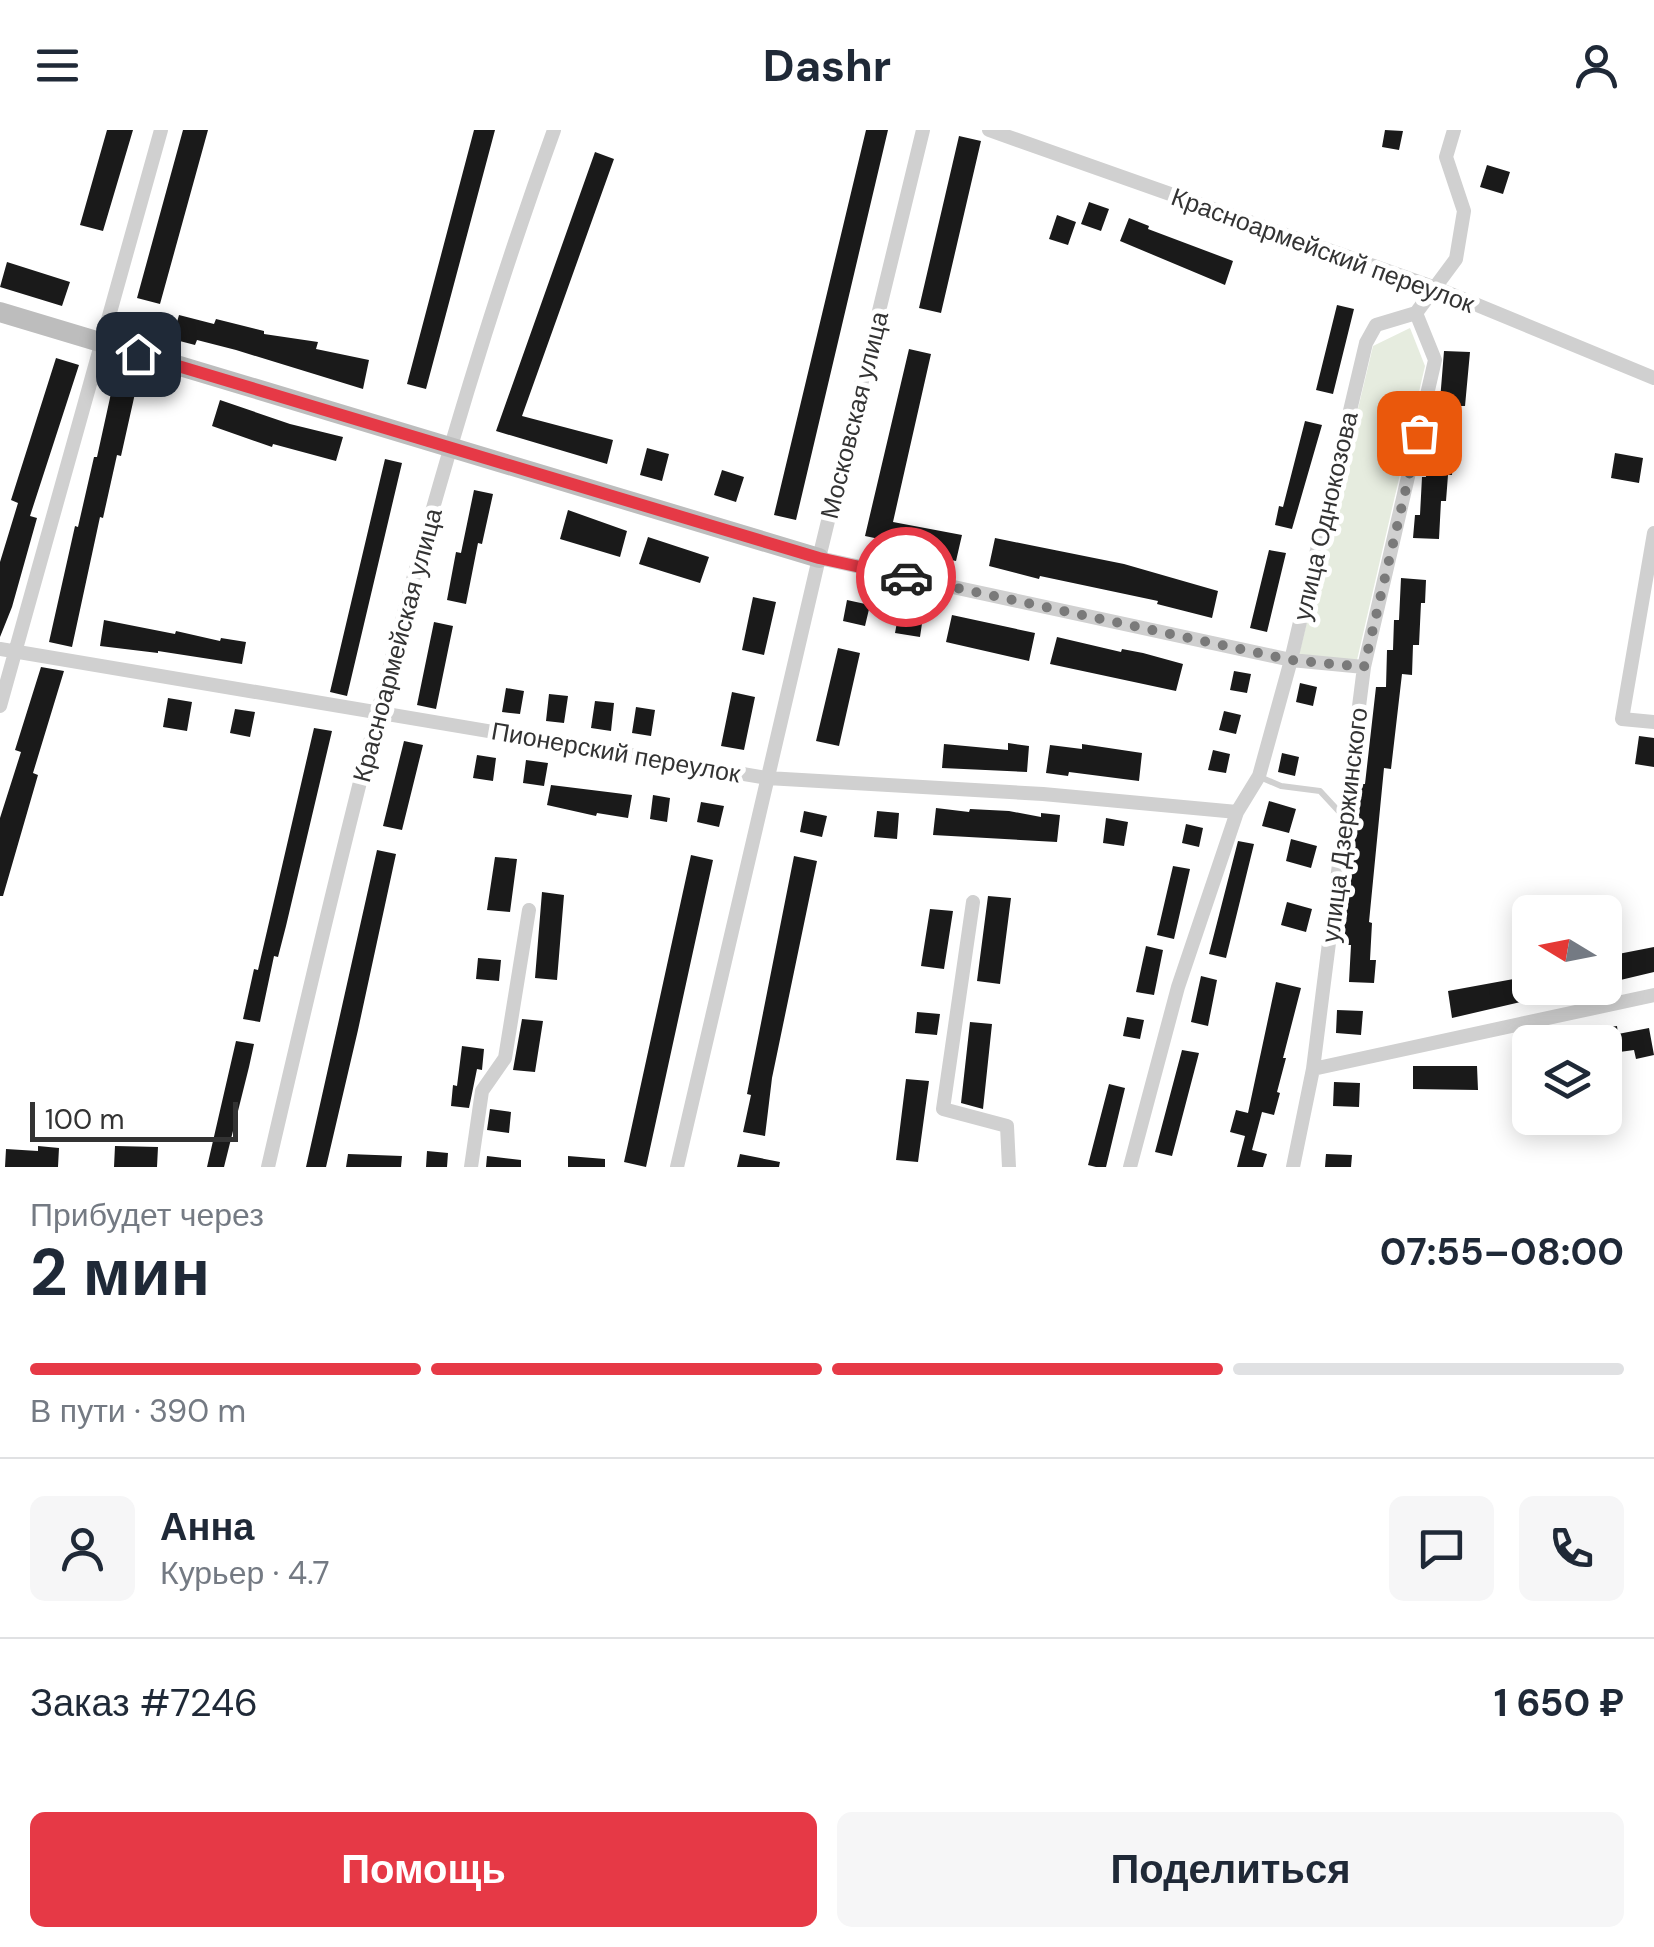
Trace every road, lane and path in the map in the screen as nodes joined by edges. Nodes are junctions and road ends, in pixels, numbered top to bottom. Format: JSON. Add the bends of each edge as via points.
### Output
{"nodes":[{"id":1,"x":161,"y":130,"type":"edge"},
{"id":2,"x":554,"y":130,"type":"edge"},
{"id":3,"x":923,"y":130,"type":"edge"},
{"id":4,"x":990,"y":130,"type":"edge"},
{"id":5,"x":1454,"y":130,"type":"edge"},
{"id":6,"x":1436,"y":288,"type":"junction"},
{"id":7,"x":0,"y":312,"type":"edge"},
{"id":8,"x":1416,"y":313,"type":"junction"},
{"id":9,"x":103,"y":343,"type":"junction"},
{"id":10,"x":1654,"y":378,"type":"edge"},
{"id":11,"x":452,"y":446,"type":"junction"},
{"id":12,"x":1654,"y":533,"type":"edge"},
{"id":13,"x":819,"y":558,"type":"junction"},
{"id":14,"x":8,"y":651,"type":"edge"},
{"id":15,"x":1291,"y":660,"type":"junction"},
{"id":16,"x":1364,"y":667,"type":"junction"},
{"id":17,"x":0,"y":706,"type":"edge"},
{"id":18,"x":378,"y":710,"type":"junction"},
{"id":19,"x":1654,"y":722,"type":"edge"},
{"id":20,"x":1259,"y":776,"type":"junction"},
{"id":21,"x":767,"y":778,"type":"junction"},
{"id":22,"x":1237,"y":812,"type":"junction"},
{"id":23,"x":1345,"y":818,"type":"junction"},
{"id":24,"x":973,"y":902,"type":"dead end"},
{"id":25,"x":529,"y":910,"type":"dead end"},
{"id":26,"x":1654,"y":995,"type":"edge"},
{"id":27,"x":1314,"y":1069,"type":"junction"},
{"id":28,"x":268,"y":1167,"type":"edge"},
{"id":29,"x":471,"y":1167,"type":"edge"},
{"id":30,"x":677,"y":1167,"type":"edge"},
{"id":31,"x":1009,"y":1167,"type":"edge"},
{"id":32,"x":1130,"y":1167,"type":"edge"},
{"id":33,"x":1293,"y":1167,"type":"edge"}],
"edges":[{"from":1,"to":9,"type":"street"},
{"from":2,"to":11,"type":"street","name":"Красноармейская улица"},
{"from":3,"to":13,"type":"street","name":"Московская улица"},
{"from":4,"to":6,"type":"street","name":"Красноармейский переулок"},
{"from":5,"to":6,"type":"street","name":"улица Однокозова","via":[[1446,157],[1464,211],[1456,259]]},
{"from":6,"to":8,"type":"street","name":"улица Однокозова"},
{"from":6,"to":10,"type":"street","name":"Красноармейский переулок"},
{"from":7,"to":9,"type":"main road"},
{"from":8,"to":15,"type":"street","name":"улица Однокозова","via":[[1376,325],[1366,343]]},
{"from":8,"to":16,"type":"street","name":"улица Дзержинского","via":[[1435,360]]},
{"from":9,"to":11,"type":"main road"},
{"from":9,"to":14,"type":"street"},
{"from":11,"to":13,"type":"main road"},
{"from":11,"to":18,"type":"street","name":"Красноармейская улица"},
{"from":12,"to":19,"type":"street","via":[[1622,719]]},
{"from":13,"to":15,"type":"street"},
{"from":13,"to":21,"type":"street","name":"Московская улица"},
{"from":14,"to":17,"type":"street"},
{"from":14,"to":18,"type":"street","name":"Пионерский переулок"},
{"from":15,"to":16,"type":"street"},
{"from":15,"to":20,"type":"street","name":"улица Однокозова"},
{"from":16,"to":23,"type":"street","name":"улица Дзержинского"},
{"from":18,"to":21,"type":"street","name":"Пионерский переулок"},
{"from":18,"to":28,"type":"street","name":"Красноармейская улица"},
{"from":20,"to":22,"type":"street","name":"улица Однокозова"},
{"from":20,"to":23,"type":"lane","via":[[1320,791]]},
{"from":21,"to":22,"type":"street","name":"Пионерский переулок"},
{"from":21,"to":30,"type":"street","name":"Московская улица"},
{"from":22,"to":32,"type":"street","name":"улица Однокозова","via":[[1178,986]]},
{"from":23,"to":27,"type":"street","name":"улица Дзержинского"},
{"from":24,"to":31,"type":"street","via":[[943,1109],[1007,1126]]},
{"from":25,"to":29,"type":"street","via":[[505,1058],[482,1092]]},
{"from":26,"to":27,"type":"street"},
{"from":27,"to":33,"type":"street","name":"улица Дзержинского"}]}
